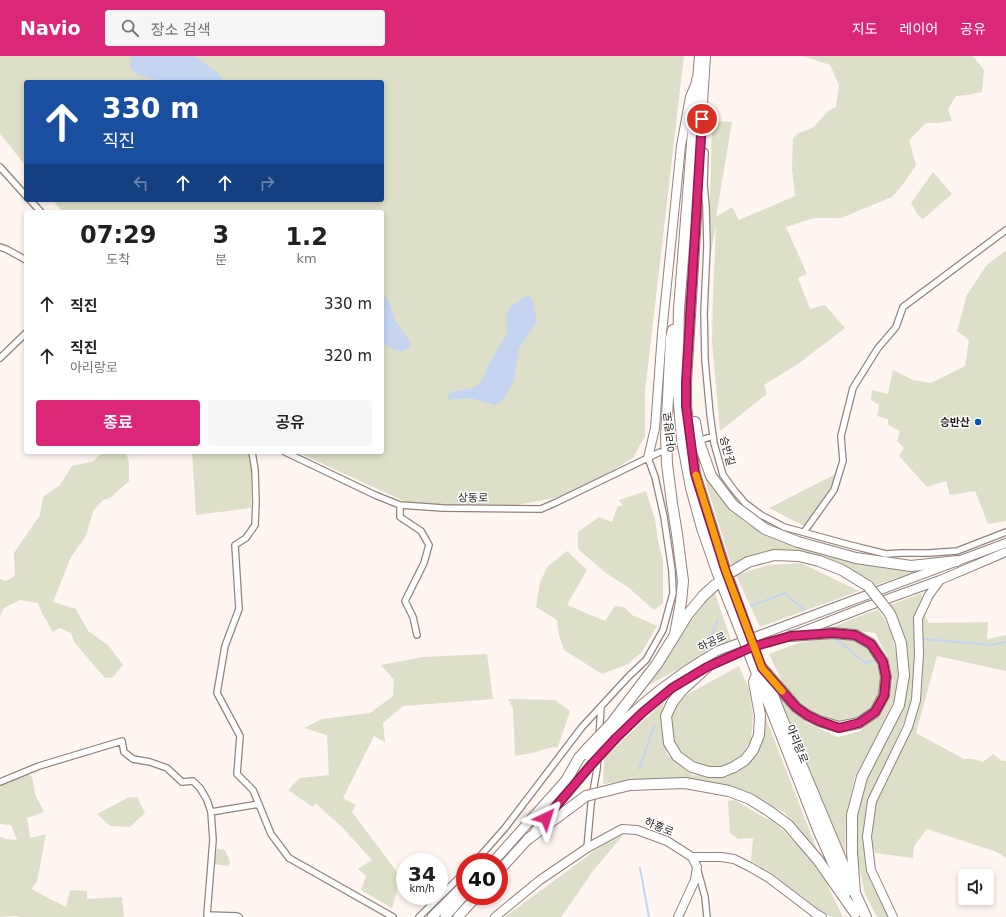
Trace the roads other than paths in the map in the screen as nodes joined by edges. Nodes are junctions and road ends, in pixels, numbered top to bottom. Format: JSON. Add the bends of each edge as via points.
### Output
{"nodes":[{"id":1,"x":699,"y":56,"type":"edge"},
{"id":2,"x":706,"y":56,"type":"edge"},
{"id":3,"x":697,"y":80,"type":"junction"},
{"id":4,"x":700,"y":150,"type":"junction"},
{"id":5,"x":0,"y":167,"type":"edge"},
{"id":6,"x":24,"y":194,"type":"edge"},
{"id":7,"x":32,"y":202,"type":"edge"},
{"id":8,"x":39,"y":210,"type":"edge"},
{"id":9,"x":1006,"y":230,"type":"edge"},
{"id":10,"x":0,"y":247,"type":"edge"},
{"id":11,"x":24,"y":259,"type":"edge"},
{"id":12,"x":679,"y":309,"type":"junction"},
{"id":13,"x":24,"y":335,"type":"edge"},
{"id":14,"x":0,"y":358,"type":"edge"},
{"id":15,"x":686,"y":390,"type":"junction"},
{"id":16,"x":713,"y":436,"type":"junction"},
{"id":17,"x":704,"y":439,"type":"dead end"},
{"id":18,"x":660,"y":452,"type":"tunnel mouth"},
{"id":19,"x":252,"y":454,"type":"edge"},
{"id":20,"x":289,"y":454,"type":"edge"},
{"id":21,"x":648,"y":458,"type":"junction"},
{"id":22,"x":400,"y":505,"type":"junction"},
{"id":23,"x":804,"y":532,"type":"junction"},
{"id":24,"x":1006,"y":532,"type":"edge"},
{"id":25,"x":1006,"y":543,"type":"edge"},
{"id":26,"x":1006,"y":552,"type":"edge"},
{"id":27,"x":957,"y":561,"type":"junction"},
{"id":28,"x":733,"y":571,"type":"dead end"},
{"id":29,"x":940,"y":580,"type":"junction"},
{"id":30,"x":714,"y":585,"type":"dead end"},
{"id":31,"x":675,"y":634,"type":"junction"},
{"id":32,"x":417,"y":635,"type":"dead end"},
{"id":33,"x":746,"y":635,"type":"junction"},
{"id":34,"x":791,"y":636,"type":"junction"},
{"id":35,"x":707,"y":667,"type":"junction"},
{"id":36,"x":759,"y":669,"type":"junction"},
{"id":37,"x":601,"y":707,"type":"junction"},
{"id":38,"x":612,"y":727,"type":"junction"},
{"id":39,"x":567,"y":780,"type":"joint"},
{"id":40,"x":0,"y":782,"type":"edge"},
{"id":41,"x":259,"y":804,"type":"junction"},
{"id":42,"x":211,"y":812,"type":"junction"},
{"id":43,"x":519,"y":832,"type":"junction"},
{"id":44,"x":528,"y":839,"type":"junction"},
{"id":45,"x":587,"y":848,"type":"junction"},
{"id":46,"x":483,"y":853,"type":"edge"},
{"id":47,"x":497,"y":853,"type":"edge"},
{"id":48,"x":501,"y":853,"type":"edge"},
{"id":49,"x":692,"y":857,"type":"junction"},
{"id":50,"x":508,"y":861,"type":"edge"},
{"id":51,"x":697,"y":867,"type":"junction"},
{"id":52,"x":456,"y":881,"type":"edge"},
{"id":53,"x":456,"y":893,"type":"edge"},
{"id":54,"x":855,"y":893,"type":"junction"},
{"id":55,"x":456,"y":904,"type":"edge"},
{"id":56,"x":469,"y":905,"type":"edge"},
{"id":57,"x":856,"y":915,"type":"edge"},
{"id":58,"x":239,"y":917,"type":"edge"},
{"id":59,"x":393,"y":917,"type":"edge"},
{"id":60,"x":419,"y":917,"type":"edge"},
{"id":61,"x":432,"y":917,"type":"edge"},
{"id":62,"x":445,"y":917,"type":"edge"},
{"id":63,"x":458,"y":917,"type":"edge"},
{"id":64,"x":495,"y":917,"type":"edge"},
{"id":65,"x":678,"y":917,"type":"edge"},
{"id":66,"x":707,"y":917,"type":"edge"},
{"id":67,"x":822,"y":917,"type":"edge"},
{"id":68,"x":866,"y":917,"type":"edge"},
{"id":69,"x":893,"y":917,"type":"edge"}],
"edges":[{"from":1,"to":3,"type":"street","name":"아리랑로"},
{"from":2,"to":4,"type":"street","name":"아리랑로"},
{"from":3,"to":12,"type":"highway","name":"아리랑로"},
{"from":3,"to":21,"type":"street","via":[[690,96],[681,146],[655,428]]},
{"from":4,"to":15,"type":"highway","name":"아리랑로"},
{"from":4,"to":16,"type":"street","name":"승반길","via":[[705,152],[705,360]]},
{"from":5,"to":6,"type":"street"},
{"from":7,"to":8,"type":"street"},
{"from":9,"to":23,"type":"street","via":[[903,307],[896,327],[878,348],[853,388],[841,436],[843,462],[834,490]]},
{"from":10,"to":11,"type":"street"},
{"from":12,"to":31,"type":"highway","via":[[671,338],[666,437],[683,581]]},
{"from":12,"to":33,"type":"highway","name":"아리랑로","via":[[678,392],[682,440],[691,488],[718,574]]},
{"from":13,"to":14,"type":"street"},
{"from":15,"to":27,"type":"highway","via":[[698,439],[711,476],[733,505],[765,529],[798,542],[863,559],[911,566]]},
{"from":15,"to":33,"type":"highway","name":"아리랑로","via":[[695,474]]},
{"from":16,"to":17,"type":"street"},
{"from":16,"to":23,"type":"street","name":"승반길","via":[[723,475],[745,503],[784,527]]},
{"from":18,"to":21,"type":"street","name":"상동로"},
{"from":19,"to":41,"type":"street","via":[[255,470],[255,525],[246,538],[235,545],[238,609],[225,646],[217,693],[240,736],[237,774],[253,790]]},
{"from":20,"to":22,"type":"street","name":"상동로"},
{"from":21,"to":22,"type":"street","name":"상동로","via":[[541,509]]},
{"from":21,"to":37,"type":"street","via":[[664,517],[673,593],[663,630],[646,660]]},
{"from":22,"to":32,"type":"street","via":[[400,517],[421,531],[430,545],[405,601],[413,617]]},
{"from":23,"to":24,"type":"street","name":"승반길","via":[[886,554],[957,551]]},
{"from":25,"to":27,"type":"street","name":"하공로"},
{"from":26,"to":29,"type":"street","name":"하공로"},
{"from":27,"to":38,"type":"street","name":"하공로","via":[[717,651],[678,675]]},
{"from":28,"to":54,"type":"highway","bridge":true,"via":[[748,562],[774,555],[799,556],[819,561],[842,570],[868,586],[891,616],[901,643],[904,675],[899,705],[862,777],[852,815]]},
{"from":29,"to":34,"type":"street","name":"하공로"},
{"from":29,"to":69,"type":"street","via":[[929,595],[918,618],[916,700],[908,727],[872,801],[867,836],[871,870]]},
{"from":30,"to":31,"type":"highway","via":[[688,614]]},
{"from":31,"to":38,"type":"highway"},
{"from":33,"to":36,"type":"highway","name":"아리랑로","bridge":true},
{"from":34,"to":35,"type":"street","name":"하공로","via":[[752,647]]},
{"from":34,"to":36,"type":"highway","via":[[833,633],[855,635],[871,644],[883,662],[886,677],[884,696],[875,712],[859,723],[839,728],[819,721],[796,707]]},
{"from":35,"to":36,"type":"highway","via":[[681,691],[666,716],[668,743],[677,756],[692,767],[709,772],[722,772],[734,768],[753,750],[759,735],[760,715],[754,682]]},
{"from":35,"to":44,"type":"street","name":"하공로","bridge":true,"via":[[672,688],[643,712],[591,765]]},
{"from":36,"to":54,"type":"highway","name":"아리랑로"},
{"from":36,"to":57,"type":"highway","name":"아리랑로","via":[[819,832]]},
{"from":37,"to":45,"type":"street","via":[[597,768]]},
{"from":37,"to":46,"type":"street","via":[[582,727]]},
{"from":38,"to":39,"type":"highway","bridge":true,"via":[[588,753],[579,758]]},
{"from":39,"to":43,"type":"main road"},
{"from":40,"to":42,"type":"street","via":[[39,766],[122,741],[124,752],[133,759],[167,768],[182,782],[193,781],[207,800]]},
{"from":41,"to":42,"type":"street"},
{"from":41,"to":59,"type":"street","via":[[271,834],[289,858]]},
{"from":42,"to":58,"type":"street","via":[[214,840],[207,915]]},
{"from":43,"to":47,"type":"main road"},
{"from":43,"to":48,"type":"main road"},
{"from":44,"to":50,"type":"main road","name":"하공로"},
{"from":44,"to":57,"type":"highway","bridge":true,"via":[[586,796],[630,785],[685,783],[729,791],[750,799],[788,825],[818,860]]},
{"from":45,"to":49,"type":"street","name":"하흥로","via":[[622,829],[637,830],[666,841]]},
{"from":45,"to":64,"type":"street","name":"하흥로","via":[[540,880]]},
{"from":49,"to":51,"type":"street"},
{"from":49,"to":67,"type":"street","via":[[734,859],[769,878]]},
{"from":51,"to":65,"type":"street","via":[[695,880]]},
{"from":51,"to":66,"type":"street"},
{"from":52,"to":60,"type":"street"},
{"from":53,"to":61,"type":"main road"},
{"from":54,"to":68,"type":"highway","name":"아리랑로"},
{"from":55,"to":62,"type":"main road"},
{"from":56,"to":63,"type":"main road"}]}
